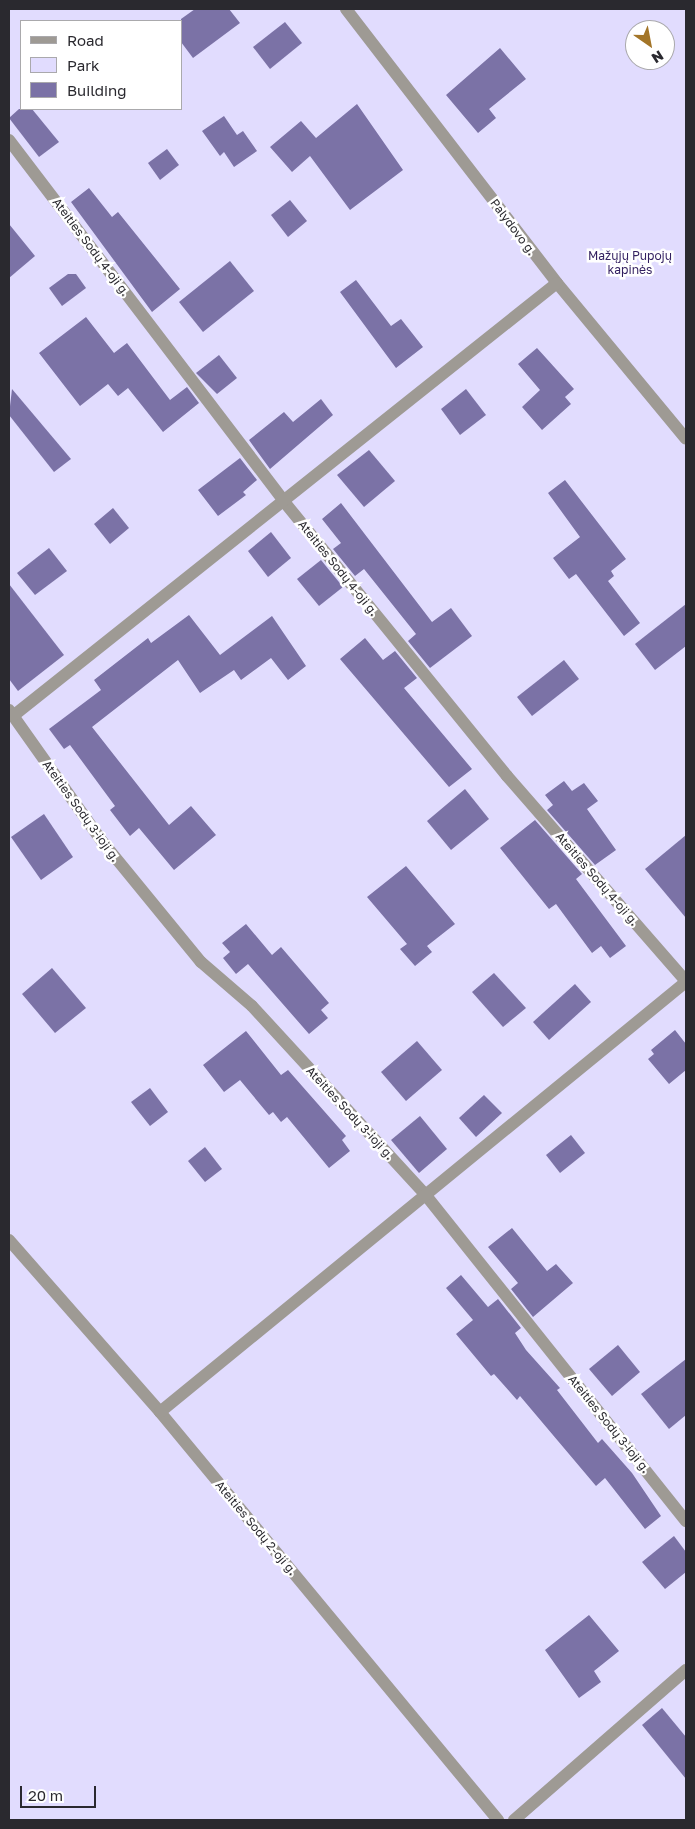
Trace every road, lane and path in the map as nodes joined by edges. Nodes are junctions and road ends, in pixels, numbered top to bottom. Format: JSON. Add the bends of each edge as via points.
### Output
{"nodes":[{"id":1,"x":346,"y":9,"type":"edge"},
{"id":2,"x":9,"y":140,"type":"edge"},
{"id":3,"x":557,"y":283,"type":"junction"},
{"id":4,"x":686,"y":439,"type":"edge"},
{"id":5,"x":286,"y":504,"type":"junction"},
{"id":6,"x":11,"y":713,"type":"edge"},
{"id":7,"x":686,"y":981,"type":"edge"},
{"id":8,"x":424,"y":1193,"type":"junction"},
{"id":9,"x":9,"y":1240,"type":"edge"},
{"id":10,"x":160,"y":1412,"type":"junction"},
{"id":11,"x":686,"y":1521,"type":"edge"},
{"id":12,"x":686,"y":1670,"type":"edge"},
{"id":13,"x":498,"y":1820,"type":"edge"},
{"id":14,"x":514,"y":1820,"type":"edge"}],
"edges":[{"from":1,"to":3,"type":"street","name":"Palydovo g."},
{"from":2,"to":5,"type":"street","name":"Ateities Sodų 4-oji g."},
{"from":3,"to":4,"type":"street","name":"Palydovo g."},
{"from":3,"to":5,"type":"street"},
{"from":5,"to":6,"type":"street"},
{"from":5,"to":7,"type":"street","name":"Ateities Sodų 4-oji g.","via":[[507,776]]},
{"from":6,"to":8,"type":"street","name":"Ateities Sodų 3-ioji g.","via":[[101,840],[200,962],[252,1006]]},
{"from":7,"to":8,"type":"street"},
{"from":8,"to":10,"type":"street"},
{"from":8,"to":11,"type":"street","name":"Ateities Sodų 3-ioji g."},
{"from":9,"to":10,"type":"street","name":"Ateities Sodų 2-oji g."},
{"from":10,"to":13,"type":"street","name":"Ateities Sodų 2-oji g."},
{"from":12,"to":14,"type":"street"}]}
